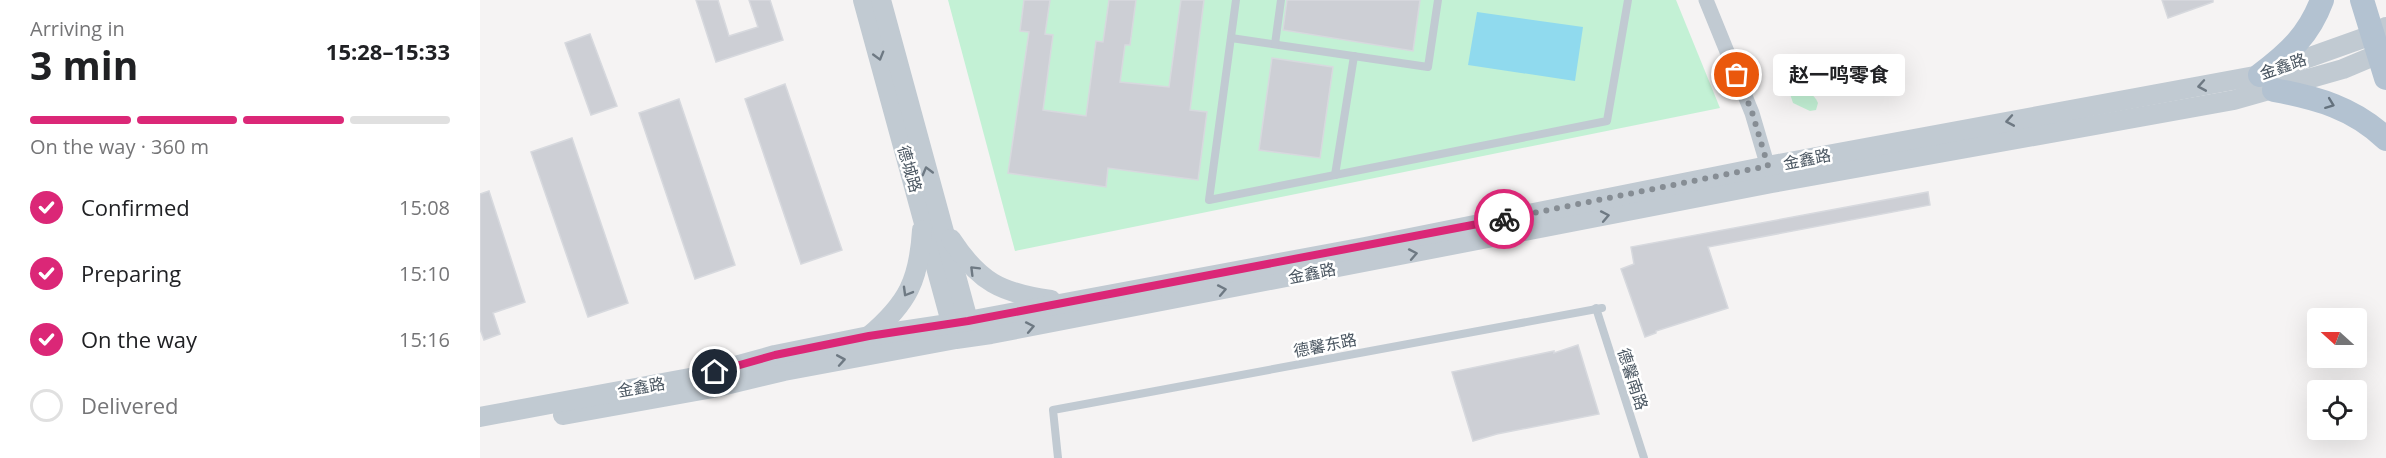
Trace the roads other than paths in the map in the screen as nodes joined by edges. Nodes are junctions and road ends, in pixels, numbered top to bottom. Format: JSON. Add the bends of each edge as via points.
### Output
{"nodes":[{"id":1,"x":863,"y":0,"type":"edge"},
{"id":2,"x":881,"y":0,"type":"edge"},
{"id":3,"x":1236,"y":0,"type":"edge"},
{"id":4,"x":1281,"y":0,"type":"edge"},
{"id":5,"x":1438,"y":0,"type":"edge"},
{"id":6,"x":1628,"y":0,"type":"edge"},
{"id":7,"x":1706,"y":0,"type":"edge"},
{"id":8,"x":2322,"y":0,"type":"edge"},
{"id":9,"x":2362,"y":0,"type":"edge"},
{"id":10,"x":1231,"y":38,"type":"junction"},
{"id":11,"x":2381,"y":42,"type":"edge"},
{"id":12,"x":1275,"y":44,"type":"junction"},
{"id":13,"x":1354,"y":56,"type":"junction"},
{"id":14,"x":2386,"y":78,"type":"edge"},
{"id":15,"x":2267,"y":82,"type":"junction"},
{"id":16,"x":2386,"y":139,"type":"edge"},
{"id":17,"x":1335,"y":175,"type":"junction"},
{"id":18,"x":1770,"y":175,"type":"junction"},
{"id":19,"x":923,"y":215,"type":"junction"},
{"id":20,"x":943,"y":227,"type":"junction"},
{"id":21,"x":1067,"y":302,"type":"junction"},
{"id":22,"x":1599,"y":308,"type":"joint"},
{"id":23,"x":962,"y":330,"type":"junction"},
{"id":24,"x":869,"y":336,"type":"junction"},
{"id":25,"x":480,"y":417,"type":"edge"},
{"id":26,"x":480,"y":430,"type":"edge"},
{"id":27,"x":1058,"y":458,"type":"edge"},
{"id":28,"x":1644,"y":458,"type":"edge"}],
"edges":[{"from":1,"to":19,"type":"street","name":"德城路","one_way":true},
{"from":20,"to":2,"type":"street","name":"德城路","one_way":true},
{"from":3,"to":10,"type":"lane"},
{"from":4,"to":12,"type":"lane"},
{"from":5,"to":13,"type":"lane","via":[[1428,67]]},
{"from":6,"to":17,"type":"lane","via":[[1607,121]]},
{"from":7,"to":18,"type":"street","via":[[1752,112]]},
{"from":8,"to":15,"type":"main road","via":[[2305,34]]},
{"from":9,"to":11,"type":"main road"},
{"from":10,"to":12,"type":"lane"},
{"from":10,"to":17,"type":"lane","via":[[1209,200]]},
{"from":11,"to":14,"type":"main road"},
{"from":11,"to":15,"type":"street","name":"金鑫路"},
{"from":12,"to":13,"type":"lane"},
{"from":13,"to":17,"type":"lane"},
{"from":15,"to":16,"type":"main road","one_way":true,"via":[[2329,102],[2355,115]]},
{"from":15,"to":18,"type":"street","name":"金鑫路"},
{"from":18,"to":21,"type":"street","name":"金鑫路"},
{"from":23,"to":18,"type":"street","name":"金鑫路","one_way":true,"via":[[1379,260]]},
{"from":19,"to":23,"type":"street","name":"德城路"},
{"from":19,"to":24,"type":"street","one_way":true,"via":[[918,270],[910,291],[884,324]]},
{"from":21,"to":20,"type":"street","one_way":true,"via":[[1028,297],[993,285],[964,259]]},
{"from":20,"to":23,"type":"street","name":"德城路"},
{"from":21,"to":23,"type":"street","name":"金鑫路"},
{"from":22,"to":27,"type":"lane","name":"德馨东路","via":[[1053,410]]},
{"from":22,"to":28,"type":"lane","name":"德馨南路"},
{"from":23,"to":24,"type":"street","name":"金鑫路"},
{"from":26,"to":23,"type":"street","name":"金鑫路","one_way":true,"via":[[713,388]]},
{"from":24,"to":25,"type":"street","name":"金鑫路","via":[[775,355],[695,377]]}]}
